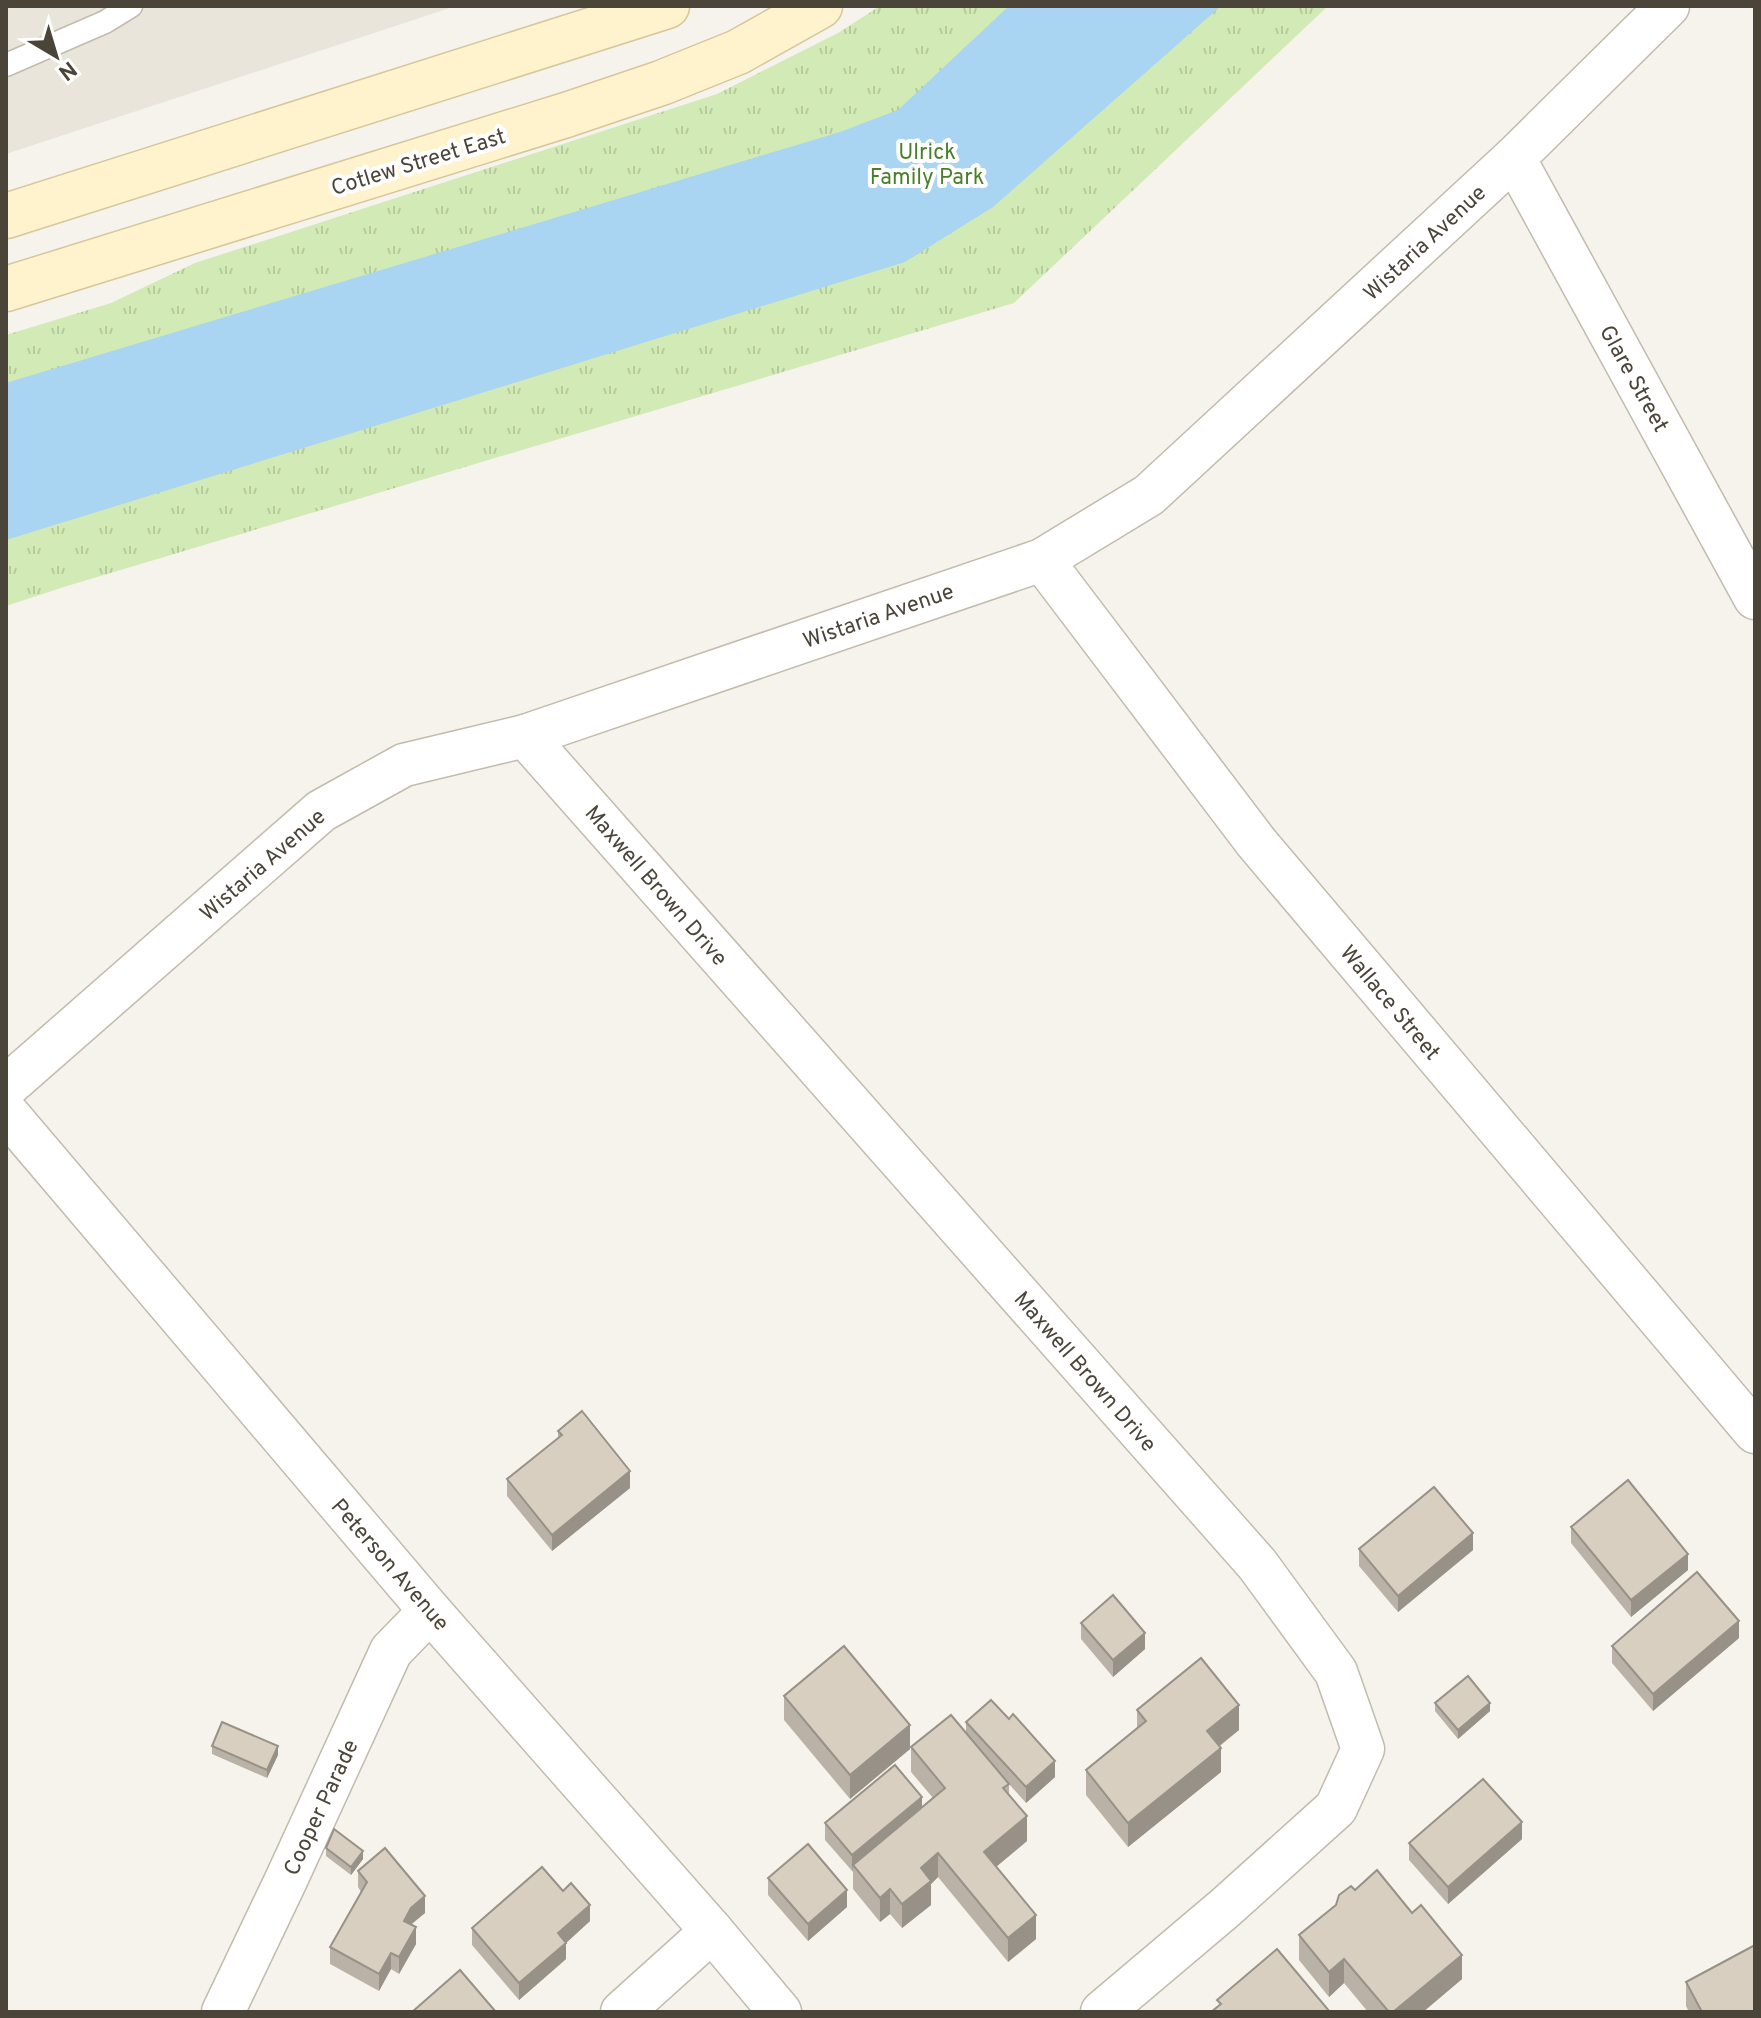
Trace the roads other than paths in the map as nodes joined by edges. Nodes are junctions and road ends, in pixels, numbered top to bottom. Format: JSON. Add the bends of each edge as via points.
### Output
{"nodes":[{"id":1,"x":131,"y":6,"type":"edge"},
{"id":2,"x":667,"y":6,"type":"edge"},
{"id":3,"x":820,"y":6,"type":"edge"},
{"id":4,"x":1668,"y":6,"type":"edge"},
{"id":5,"x":627,"y":13,"type":"edge"},
{"id":6,"x":6,"y":65,"type":"edge"},
{"id":7,"x":1514,"y":158,"type":"junction"},
{"id":8,"x":6,"y":216,"type":"edge"},
{"id":9,"x":6,"y":289,"type":"edge"},
{"id":10,"x":1042,"y":560,"type":"junction"},
{"id":11,"x":1755,"y":598,"type":"edge"},
{"id":12,"x":525,"y":736,"type":"junction"},
{"id":13,"x":6,"y":1087,"type":"edge"},
{"id":14,"x":6,"y":1112,"type":"edge"},
{"id":15,"x":1755,"y":1432,"type":"edge"},
{"id":16,"x":430,"y":1611,"type":"junction"},
{"id":17,"x":712,"y":1931,"type":"junction"},
{"id":18,"x":223,"y":2012,"type":"edge"},
{"id":19,"x":622,"y":2012,"type":"edge"},
{"id":20,"x":780,"y":2012,"type":"edge"},
{"id":21,"x":1102,"y":2012,"type":"edge"}],
"edges":[{"from":1,"to":6,"type":"lane"},
{"from":2,"to":5,"type":"main road"},
{"from":3,"to":9,"type":"main road","name":"Cotlew Street East","via":[[738,52],[661,83]]},
{"from":4,"to":7,"type":"street","name":"Wistaria Avenue"},
{"from":5,"to":8,"type":"main road"},
{"from":7,"to":10,"type":"street","name":"Wistaria Avenue","via":[[1149,495]]},
{"from":7,"to":11,"type":"street","name":"Glare Street"},
{"from":10,"to":12,"type":"street","name":"Wistaria Avenue"},
{"from":10,"to":15,"type":"street","name":"Wallace Street","via":[[1256,842]]},
{"from":12,"to":13,"type":"street","name":"Wistaria Avenue","via":[[404,765],[321,811]]},
{"from":12,"to":21,"type":"street","name":"Maxwell Brown Drive","via":[[1257,1564],[1336,1672],[1363,1749],[1336,1808]]},
{"from":14,"to":16,"type":"street","name":"Peterson Avenue"},
{"from":16,"to":17,"type":"street","name":"Peterson Avenue"},
{"from":16,"to":18,"type":"street","name":"Cooper Parade","via":[[391,1651]]},
{"from":17,"to":19,"type":"street"},
{"from":17,"to":20,"type":"street","name":"Peterson Avenue"}]}
